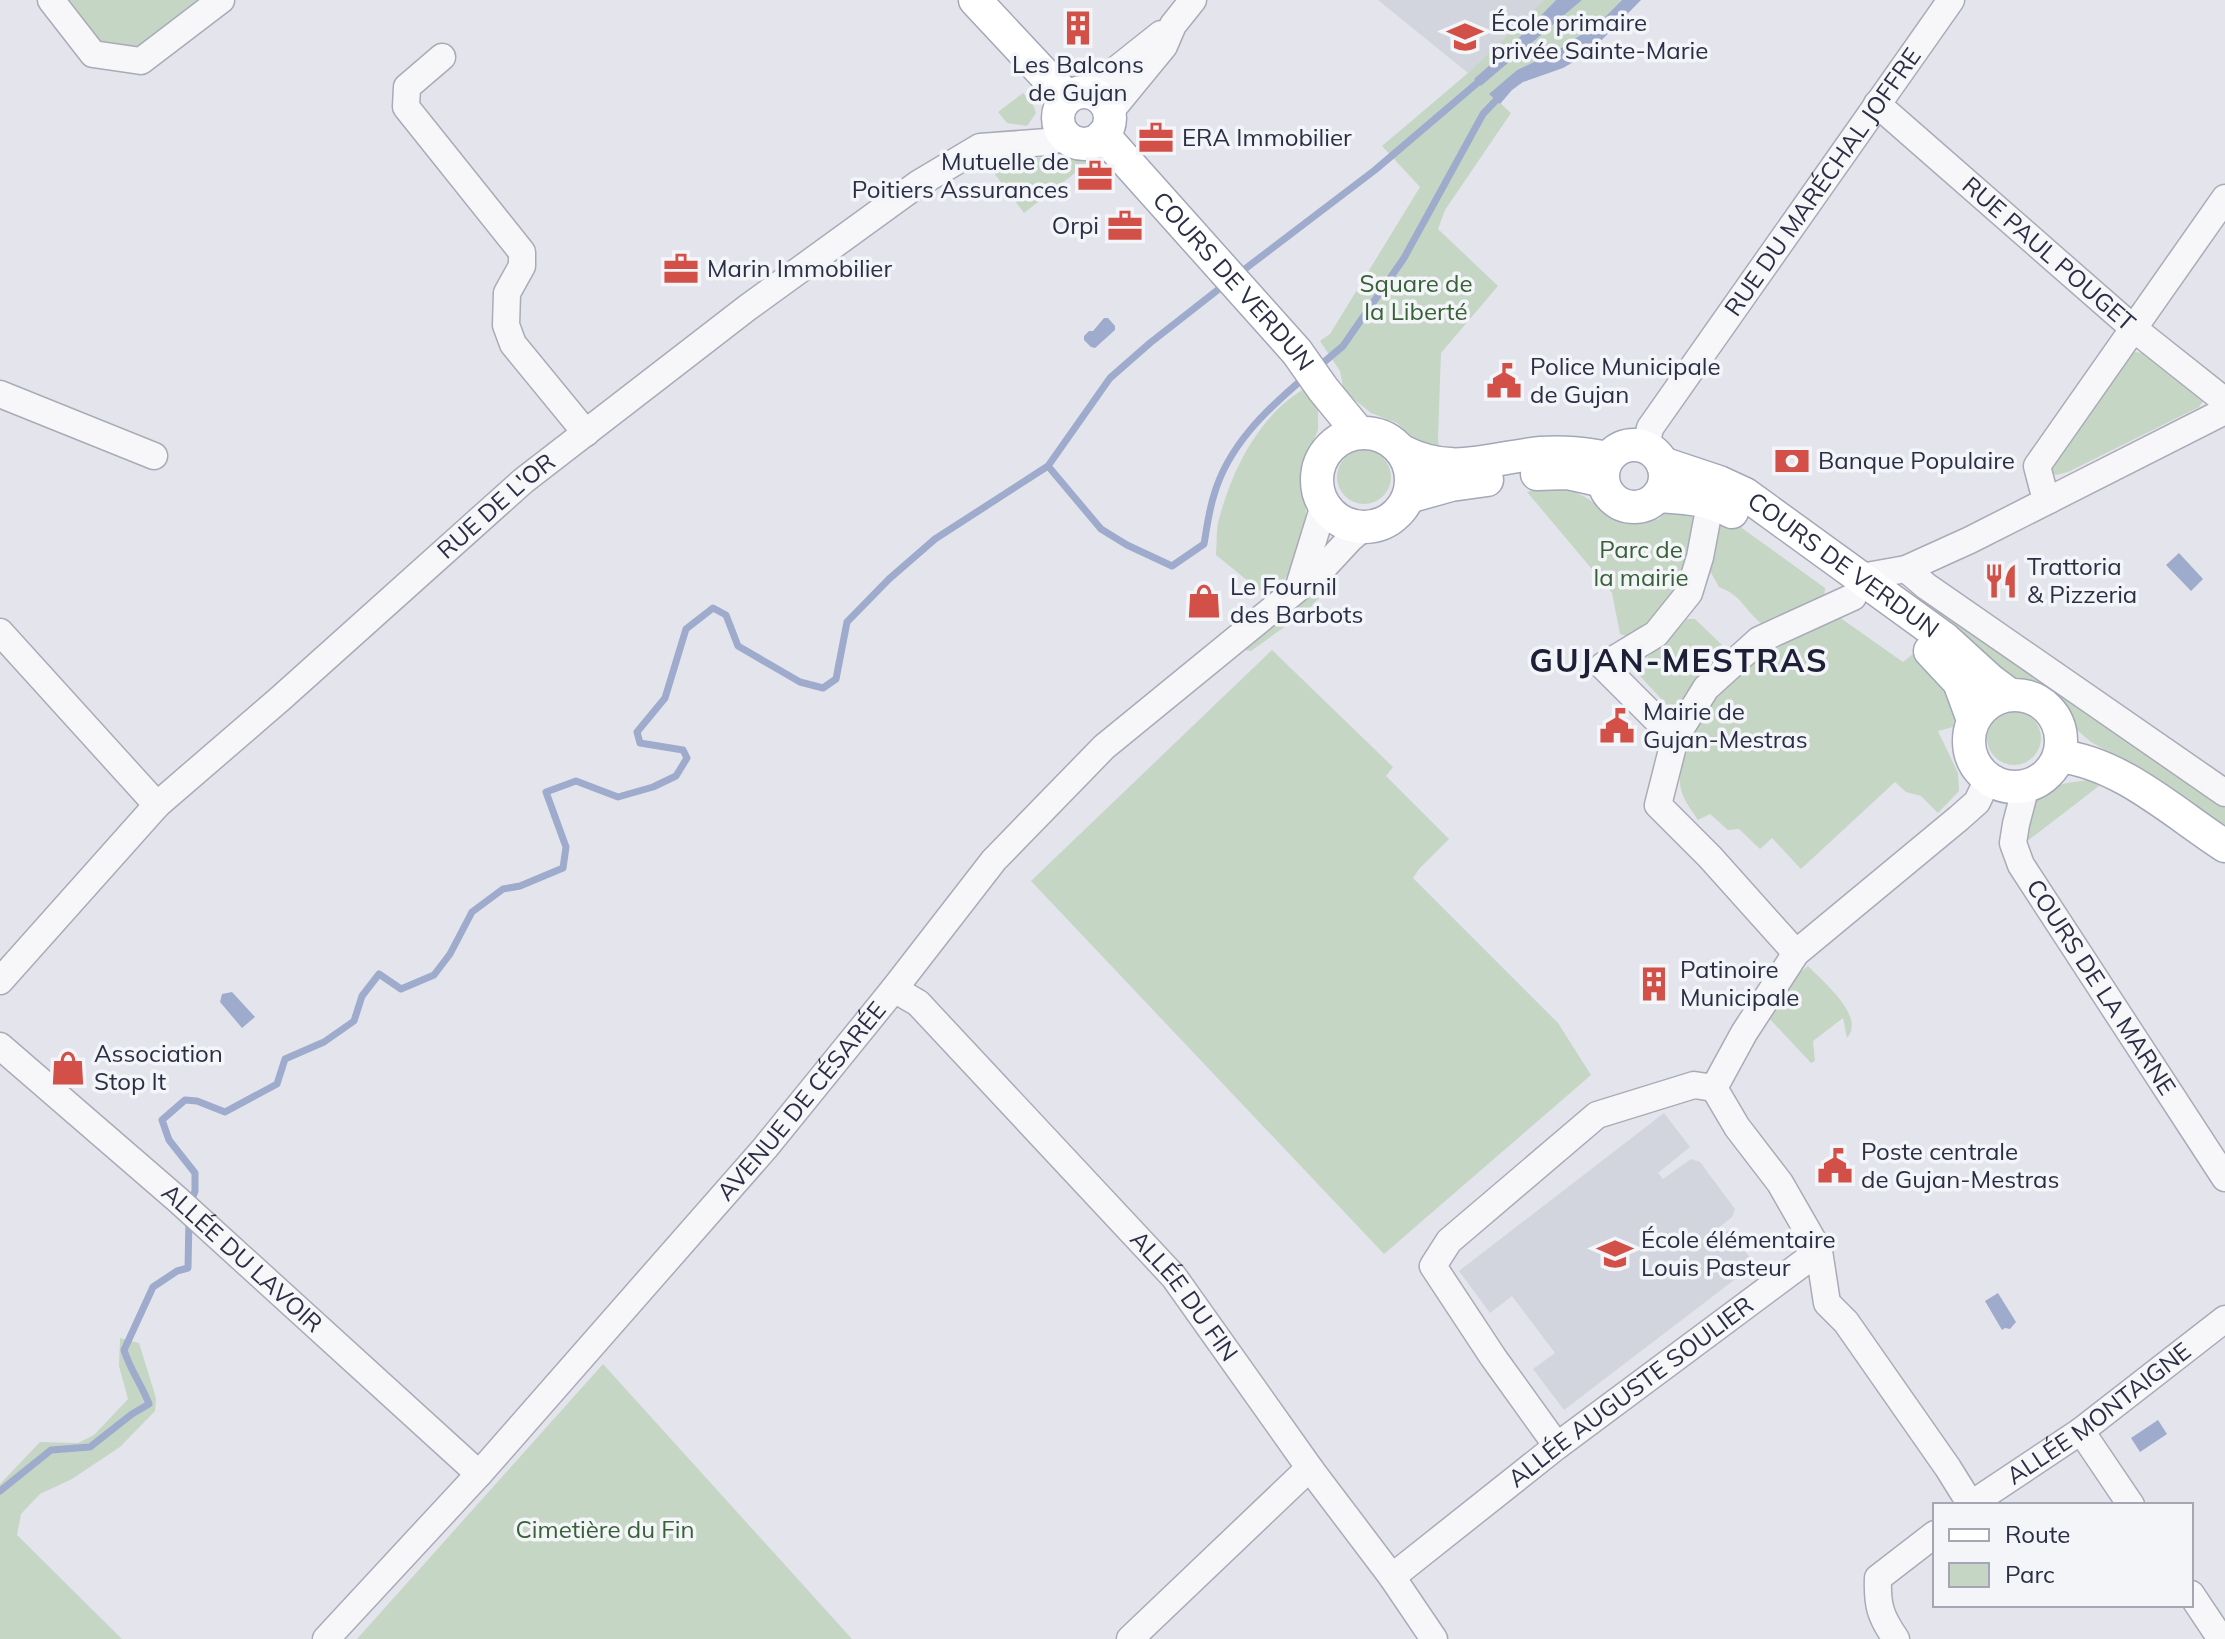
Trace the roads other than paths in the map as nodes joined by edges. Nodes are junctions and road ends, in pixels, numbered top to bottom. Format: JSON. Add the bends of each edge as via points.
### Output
{"nodes":[{"id":1,"x":51,"y":0,"type":"edge"},
{"id":2,"x":221,"y":0,"type":"edge"},
{"id":3,"x":975,"y":0,"type":"edge"},
{"id":4,"x":1193,"y":0,"type":"edge"},
{"id":5,"x":1951,"y":0,"type":"edge"},
{"id":6,"x":442,"y":57,"type":"dead end"},
{"id":7,"x":1877,"y":104,"type":"junction"},
{"id":8,"x":1092,"y":109,"type":"junction"},
{"id":9,"x":1066,"y":137,"type":"joint"},
{"id":10,"x":2225,"y":198,"type":"edge"},
{"id":11,"x":2133,"y":328,"type":"junction"},
{"id":12,"x":0,"y":394,"type":"edge"},
{"id":13,"x":2225,"y":401,"type":"edge"},
{"id":14,"x":2225,"y":411,"type":"edge"},
{"id":15,"x":586,"y":433,"type":"junction"},
{"id":16,"x":1345,"y":440,"type":"junction"},
{"id":17,"x":1402,"y":451,"type":"junction"},
{"id":18,"x":1654,"y":455,"type":"junction"},
{"id":19,"x":154,"y":456,"type":"dead end"},
{"id":20,"x":1606,"y":469,"type":"junction"},
{"id":21,"x":1658,"y":496,"type":"junction"},
{"id":22,"x":1408,"y":497,"type":"junction"},
{"id":23,"x":2049,"y":500,"type":"junction"},
{"id":24,"x":1714,"y":502,"type":"junction"},
{"id":25,"x":1324,"y":505,"type":"junction"},
{"id":26,"x":1364,"y":527,"type":"junction"},
{"id":27,"x":1917,"y":580,"type":"junction"},
{"id":28,"x":1299,"y":586,"type":"junction"},
{"id":29,"x":1857,"y":587,"type":"junction"},
{"id":30,"x":0,"y":632,"type":"edge"},
{"id":31,"x":2010,"y":695,"type":"junction"},
{"id":32,"x":1973,"y":720,"type":"junction"},
{"id":33,"x":1675,"y":738,"type":"junction"},
{"id":34,"x":2059,"y":756,"type":"junction"},
{"id":35,"x":1988,"y":779,"type":"junction"},
{"id":36,"x":2026,"y":786,"type":"junction"},
{"id":37,"x":2225,"y":793,"type":"edge"},
{"id":38,"x":157,"y":805,"type":"junction"},
{"id":39,"x":2225,"y":846,"type":"edge"},
{"id":40,"x":1796,"y":953,"type":"junction"},
{"id":41,"x":0,"y":981,"type":"edge"},
{"id":42,"x":894,"y":989,"type":"junction"},
{"id":43,"x":0,"y":1046,"type":"edge"},
{"id":44,"x":1714,"y":1088,"type":"junction"},
{"id":45,"x":2225,"y":1178,"type":"edge"},
{"id":46,"x":1819,"y":1251,"type":"junction"},
{"id":47,"x":2225,"y":1319,"type":"edge"},
{"id":48,"x":2081,"y":1431,"type":"junction"},
{"id":49,"x":1557,"y":1446,"type":"junction"},
{"id":50,"x":1311,"y":1470,"type":"junction"},
{"id":51,"x":479,"y":1474,"type":"junction"},
{"id":52,"x":1970,"y":1503,"type":"edge"},
{"id":53,"x":1974,"y":1503,"type":"edge"},
{"id":54,"x":2130,"y":1503,"type":"edge"},
{"id":55,"x":1933,"y":1536,"type":"edge"},
{"id":56,"x":1392,"y":1577,"type":"junction"},
{"id":57,"x":2193,"y":1597,"type":"edge"},
{"id":58,"x":326,"y":1639,"type":"edge"},
{"id":59,"x":1130,"y":1639,"type":"edge"},
{"id":60,"x":1434,"y":1639,"type":"edge"},
{"id":61,"x":1896,"y":1639,"type":"edge"},
{"id":62,"x":2221,"y":1639,"type":"edge"}],
"edges":[{"from":1,"to":2,"type":"street","via":[[93,54],[141,61]]},
{"from":3,"to":8,"type":"main road","name":"COURS DE VERDUN","via":[[1045,75]]},
{"from":4,"to":8,"type":"street","via":[[1173,25],[1146,44]]},
{"from":5,"to":7,"type":"street","name":"RUE DU MARÉCHAL JOFFRE"},
{"from":6,"to":15,"type":"street","via":[[407,87],[406,107],[522,252],[522,266],[507,293],[506,325],[513,344]]},
{"from":7,"to":11,"type":"street","name":"RUE PAUL POUGET"},
{"from":7,"to":18,"type":"street","name":"RUE DU MARÉCHAL JOFFRE","via":[[1650,428]]},
{"from":8,"to":9,"type":"main road","via":[[1063,103],[1058,118]]},
{"from":8,"to":16,"type":"main road","name":"COURS DE VERDUN","via":[[1297,352],[1321,386]]},
{"from":9,"to":15,"type":"street","name":"RUE DE L'OR","via":[[980,147],[918,184]]},
{"from":10,"to":11,"type":"street"},
{"from":11,"to":13,"type":"street","name":"RUE PAUL POUGET"},
{"from":11,"to":23,"type":"street","via":[[2037,466]]},
{"from":12,"to":19,"type":"street"},
{"from":14,"to":23,"type":"street"},
{"from":15,"to":38,"type":"street","name":"RUE DE L'OR","via":[[523,481]]},
{"from":16,"to":17,"type":"main road","via":[[1375,434]]},
{"from":16,"to":25,"type":"main road","via":[[1322,459],[1317,474]]},
{"from":17,"to":20,"type":"main road","via":[[1422,461],[1451,465],[1574,452]]},
{"from":17,"to":22,"type":"main road","via":[[1410,465]]},
{"from":18,"to":20,"type":"main road","via":[[1636,444],[1625,446],[1616,450]]},
{"from":18,"to":21,"type":"main road","via":[[1665,480]]},
{"from":18,"to":29,"type":"main road","name":"COURS DE VERDUN","via":[[1745,494]]},
{"from":20,"to":21,"type":"main road","via":[[1606,490],[1621,504],[1641,506]]},
{"from":20,"to":22,"type":"main road","via":[[1451,485]]},
{"from":21,"to":24,"type":"main road","name":"COURS DE VERDUN"},
{"from":22,"to":26,"type":"main road","via":[[1391,519]]},
{"from":23,"to":27,"type":"street","via":[[1970,540]]},
{"from":24,"to":29,"type":"main road","name":"COURS DE VERDUN"},
{"from":24,"to":33,"type":"street","via":[[1689,593],[1656,634],[1603,666]]},
{"from":25,"to":26,"type":"main road","via":[[1348,525]]},
{"from":25,"to":28,"type":"street"},
{"from":26,"to":28,"type":"street","name":"AVENUE DE CÉSARÉE"},
{"from":27,"to":29,"type":"main road","name":"COURS DE VERDUN"},
{"from":27,"to":31,"type":"main road","name":"COURS DE VERDUN","via":[[1945,639]]},
{"from":27,"to":37,"type":"street"},
{"from":28,"to":42,"type":"street","name":"AVENUE DE CÉSARÉE","via":[[1062,788],[994,860]]},
{"from":29,"to":32,"type":"main road","name":"COURS DE VERDUN","via":[[1934,653],[1959,682]]},
{"from":29,"to":33,"type":"street","via":[[1759,640],[1706,688]]},
{"from":30,"to":38,"type":"street"},
{"from":31,"to":32,"type":"main road","via":[[1983,707]]},
{"from":31,"to":34,"type":"main road","via":[[2026,696],[2051,712],[2059,725]]},
{"from":32,"to":35,"type":"main road","via":[[1972,758]]},
{"from":33,"to":40,"type":"street","via":[[1658,805]]},
{"from":34,"to":36,"type":"main road","via":[[2040,780]]},
{"from":34,"to":39,"type":"main road","via":[[2087,760],[2122,777]]},
{"from":35,"to":36,"type":"main road"},
{"from":35,"to":40,"type":"street","via":[[1977,802]]},
{"from":36,"to":45,"type":"street","name":"COURS DE LA MARNE","via":[[2013,843],[2021,865]]},
{"from":38,"to":41,"type":"street","name":"RUE DE L'OR"},
{"from":40,"to":44,"type":"street"},
{"from":42,"to":50,"type":"street","name":"ALLÉE DU FIN","via":[[918,1003],[1174,1277]]},
{"from":42,"to":51,"type":"street","name":"AVENUE DE CÉSARÉE","via":[[765,1148]]},
{"from":43,"to":51,"type":"street","name":"ALLÉE DU LAVOIR"},
{"from":44,"to":46,"type":"street","via":[[1780,1183]]},
{"from":44,"to":49,"type":"street","via":[[1694,1085],[1597,1115],[1449,1241],[1433,1266]]},
{"from":46,"to":49,"type":"street","name":"ALLÉE AUGUSTE SOULIER"},
{"from":46,"to":52,"type":"street","via":[[1827,1303],[1846,1322]]},
{"from":47,"to":48,"type":"street","name":"ALLÉE MONTAIGNE"},
{"from":48,"to":53,"type":"street","name":"ALLÉE MONTAIGNE"},
{"from":48,"to":54,"type":"street"},
{"from":49,"to":56,"type":"street","name":"ALLÉE AUGUSTE SOULIER"},
{"from":50,"to":56,"type":"street","name":"ALLÉE DU FIN"},
{"from":50,"to":59,"type":"street"},
{"from":51,"to":58,"type":"street","name":"AVENUE DE CÉSARÉE"},
{"from":55,"to":61,"type":"street","via":[[1878,1578],[1877,1602]]},
{"from":56,"to":60,"type":"street","name":"ALLÉE DU FIN"},
{"from":57,"to":62,"type":"street"}]}
